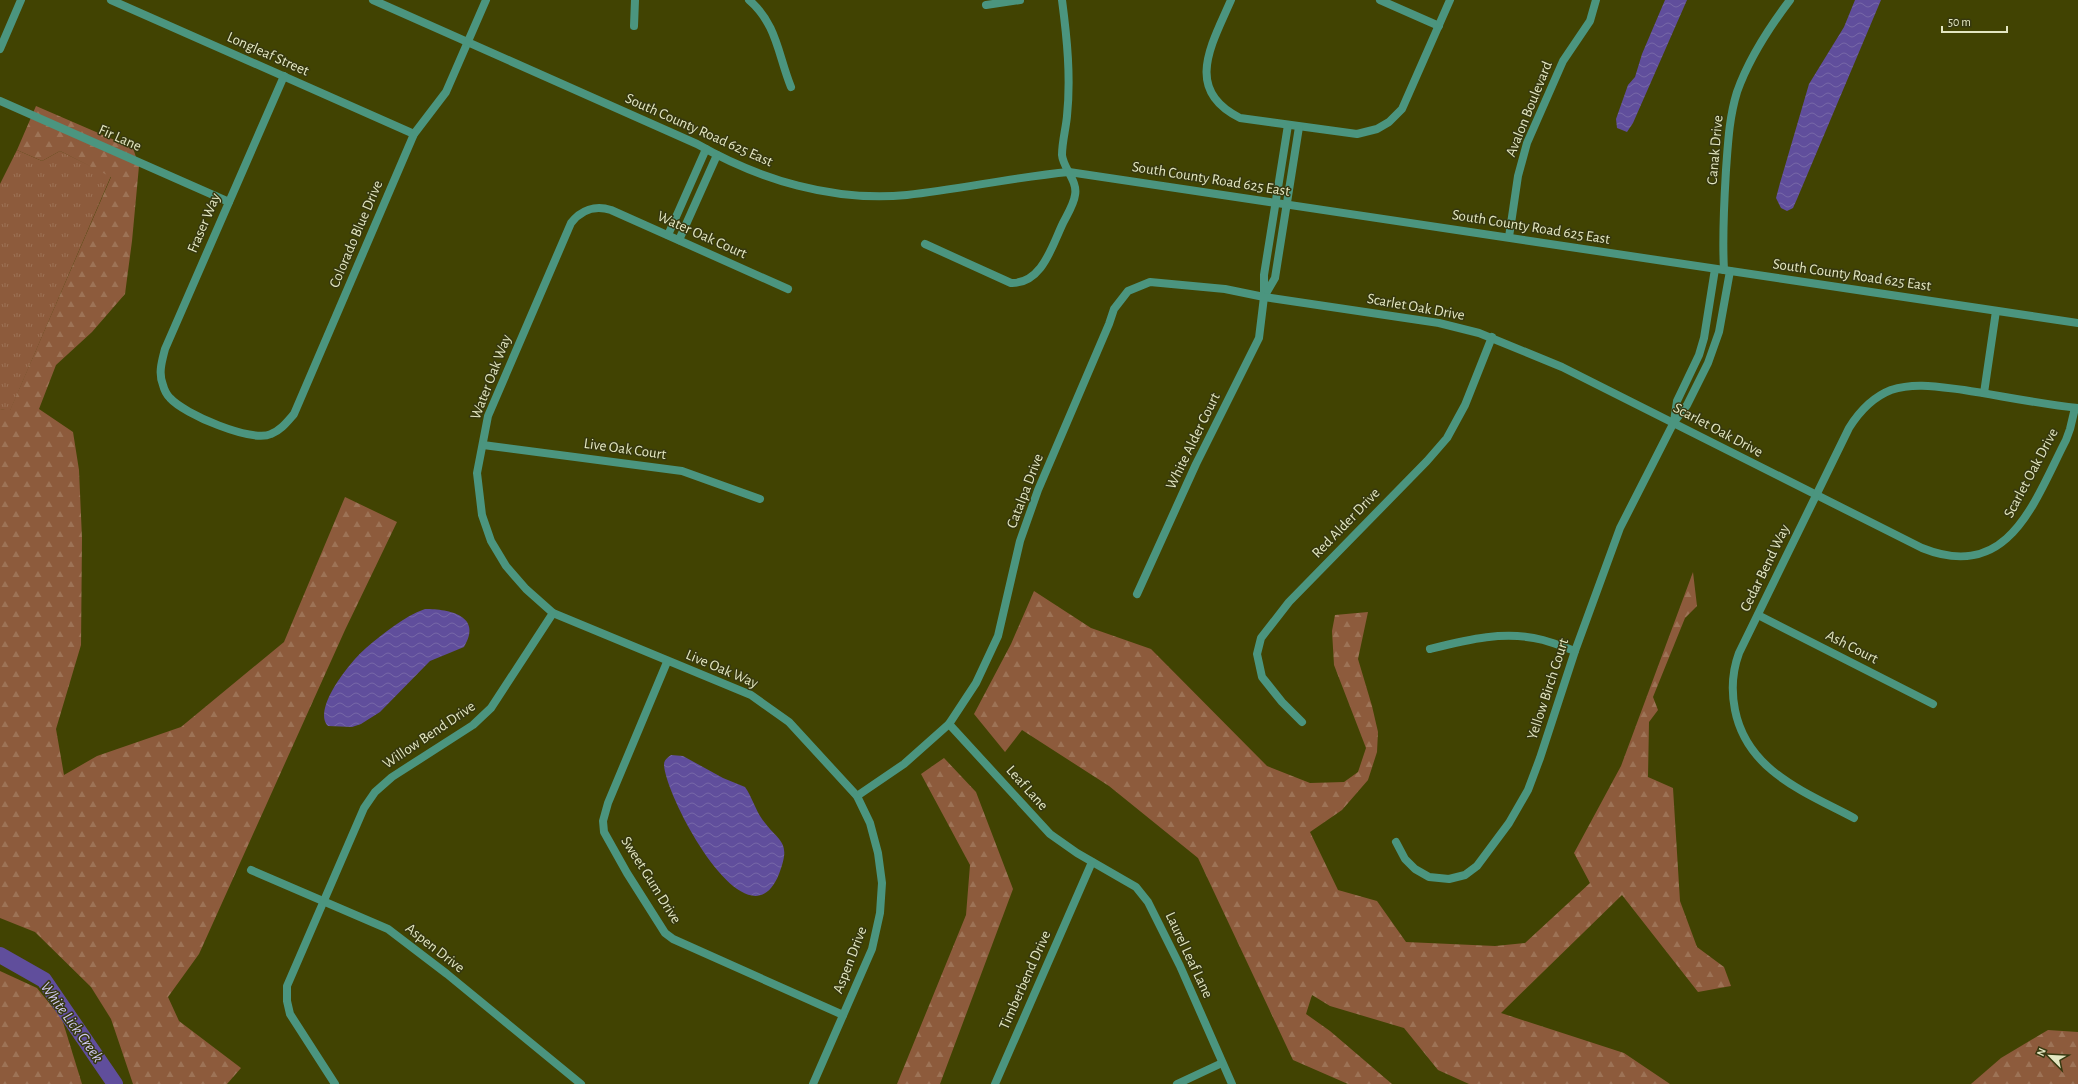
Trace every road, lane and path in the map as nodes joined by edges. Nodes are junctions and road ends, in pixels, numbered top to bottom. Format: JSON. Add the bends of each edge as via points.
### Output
{"nodes":[{"id":1,"x":21,"y":0,"type":"edge"},
{"id":2,"x":111,"y":0,"type":"edge"},
{"id":3,"x":373,"y":0,"type":"edge"},
{"id":4,"x":486,"y":0,"type":"edge"},
{"id":5,"x":635,"y":0,"type":"edge"},
{"id":6,"x":749,"y":0,"type":"edge"},
{"id":7,"x":1020,"y":0,"type":"edge"},
{"id":8,"x":1062,"y":0,"type":"edge"},
{"id":9,"x":1231,"y":0,"type":"edge"},
{"id":10,"x":1380,"y":0,"type":"edge"},
{"id":11,"x":1450,"y":0,"type":"edge"},
{"id":12,"x":1596,"y":0,"type":"edge"},
{"id":13,"x":1790,"y":0,"type":"edge"},
{"id":14,"x":986,"y":5,"type":"dead end"},
{"id":15,"x":634,"y":26,"type":"dead end"},
{"id":16,"x":1439,"y":26,"type":"junction"},
{"id":17,"x":468,"y":42,"type":"junction"},
{"id":18,"x":0,"y":49,"type":"edge"},
{"id":19,"x":284,"y":76,"type":"junction"},
{"id":20,"x":791,"y":87,"type":"dead end"},
{"id":21,"x":0,"y":101,"type":"edge"},
{"id":22,"x":1288,"y":125,"type":"junction"},
{"id":23,"x":1300,"y":127,"type":"junction"},
{"id":24,"x":414,"y":134,"type":"junction"},
{"id":25,"x":706,"y":149,"type":"junction"},
{"id":26,"x":717,"y":155,"type":"junction"},
{"id":27,"x":1069,"y":172,"type":"junction"},
{"id":28,"x":228,"y":202,"type":"junction"},
{"id":29,"x":1277,"y":204,"type":"junction"},
{"id":30,"x":1288,"y":205,"type":"junction"},
{"id":31,"x":605,"y":208,"type":"joint"},
{"id":32,"x":668,"y":235,"type":"junction"},
{"id":33,"x":1509,"y":237,"type":"junction"},
{"id":34,"x":679,"y":240,"type":"junction"},
{"id":35,"x":925,"y":244,"type":"dead end"},
{"id":36,"x":1723,"y":270,"type":"junction"},
{"id":37,"x":788,"y":288,"type":"dead end"},
{"id":38,"x":1264,"y":297,"type":"junction"},
{"id":39,"x":1996,"y":311,"type":"junction"},
{"id":40,"x":2078,"y":323,"type":"edge"},
{"id":41,"x":1492,"y":337,"type":"junction"},
{"id":42,"x":162,"y":384,"type":"joint"},
{"id":43,"x":1984,"y":393,"type":"junction"},
{"id":44,"x":2076,"y":408,"type":"edge"},
{"id":45,"x":1674,"y":422,"type":"junction"},
{"id":46,"x":483,"y":444,"type":"junction"},
{"id":47,"x":1816,"y":495,"type":"junction"},
{"id":48,"x":760,"y":500,"type":"dead end"},
{"id":49,"x":1138,"y":594,"type":"dead end"},
{"id":50,"x":553,"y":613,"type":"junction"},
{"id":51,"x":1758,"y":615,"type":"junction"},
{"id":52,"x":1430,"y":649,"type":"dead end"},
{"id":53,"x":1575,"y":651,"type":"junction"},
{"id":54,"x":668,"y":662,"type":"junction"},
{"id":55,"x":1933,"y":704,"type":"dead end"},
{"id":56,"x":1302,"y":722,"type":"dead end"},
{"id":57,"x":949,"y":724,"type":"junction"},
{"id":58,"x":857,"y":796,"type":"junction"},
{"id":59,"x":1854,"y":818,"type":"dead end"},
{"id":60,"x":1396,"y":842,"type":"dead end"},
{"id":61,"x":1092,"y":862,"type":"junction"},
{"id":62,"x":251,"y":870,"type":"dead end"},
{"id":63,"x":322,"y":901,"type":"junction"},
{"id":64,"x":843,"y":1015,"type":"junction"},
{"id":65,"x":1222,"y":1063,"type":"junction"},
{"id":66,"x":335,"y":1084,"type":"edge"},
{"id":67,"x":580,"y":1084,"type":"edge"},
{"id":68,"x":813,"y":1084,"type":"edge"},
{"id":69,"x":995,"y":1084,"type":"edge"},
{"id":70,"x":1177,"y":1084,"type":"edge"},
{"id":71,"x":1232,"y":1084,"type":"edge"}],
"edges":[{"from":1,"to":18,"type":"street"},
{"from":2,"to":19,"type":"street","name":"Longleaf Street"},
{"from":3,"to":17,"type":"street","name":"South County Road 625 East"},
{"from":4,"to":17,"type":"street","name":"Colorado Blue Drive"},
{"from":5,"to":15,"type":"street"},
{"from":6,"to":20,"type":"street","via":[[763,13],[769,23]]},
{"from":7,"to":14,"type":"street"},
{"from":8,"to":27,"type":"street","via":[[1069,76],[1062,156]]},
{"from":9,"to":22,"type":"street","via":[[1208,56],[1206,68],[1210,92],[1220,106],[1240,118]]},
{"from":10,"to":16,"type":"street"},
{"from":11,"to":16,"type":"street"},
{"from":12,"to":33,"type":"street","name":"Avalon Boulevard","via":[[1590,21],[1563,61],[1527,143],[1518,176]]},
{"from":13,"to":36,"type":"street","name":"Canak Drive","via":[[1764,35],[1755,52],[1730,118],[1722,233]]},
{"from":16,"to":23,"type":"street","via":[[1405,104],[1389,122],[1377,129],[1358,134]]},
{"from":17,"to":24,"type":"street","name":"Colorado Blue Drive","via":[[446,92]]},
{"from":17,"to":25,"type":"street","name":"South County Road 625 East"},
{"from":19,"to":24,"type":"street","name":"Longleaf Street"},
{"from":19,"to":28,"type":"street","name":"Fraser Way"},
{"from":21,"to":28,"type":"street","name":"Fir Lane"},
{"from":22,"to":23,"type":"street"},
{"from":22,"to":29,"type":"street","name":"White Alder Court"},
{"from":23,"to":30,"type":"street","name":"White Alder Court"},
{"from":24,"to":42,"type":"street","name":"Colorado Blue Drive","via":[[294,414],[283,427],[271,435],[255,437],[239,433],[184,409],[170,398]]},
{"from":25,"to":26,"type":"street","name":"South County Road 625 East"},
{"from":25,"to":32,"type":"street"},
{"from":26,"to":27,"type":"street","name":"South County Road 625 East","via":[[776,179],[818,190],[859,195],[906,195]]},
{"from":26,"to":34,"type":"street"},
{"from":27,"to":29,"type":"street","name":"South County Road 625 East"},
{"from":27,"to":35,"type":"street","via":[[1076,194],[1047,259],[1039,270],[1024,281],[1005,281]]},
{"from":28,"to":42,"type":"street","name":"Fraser Way","via":[[165,349],[160,368]]},
{"from":29,"to":30,"type":"street","name":"South County Road 625 East"},
{"from":29,"to":38,"type":"street","name":"White Alder Court","via":[[1264,275]]},
{"from":30,"to":33,"type":"street","name":"South County Road 625 East"},
{"from":30,"to":38,"type":"street","name":"White Alder Court","via":[[1275,278]]},
{"from":31,"to":32,"type":"street","name":"Water Oak Court"},
{"from":31,"to":46,"type":"street","name":"Water Oak Way","via":[[588,209],[571,223],[488,416]]},
{"from":32,"to":34,"type":"street","name":"Water Oak Court"},
{"from":33,"to":36,"type":"street","name":"South County Road 625 East"},
{"from":34,"to":37,"type":"street","name":"Water Oak Court"},
{"from":36,"to":39,"type":"street","name":"South County Road 625 East"},
{"from":36,"to":45,"type":"street","name":"Yellow Birch Court","via":[[1699,355],[1677,401]]},
{"from":36,"to":45,"type":"street","name":"Yellow Birch Court","via":[[1719,332],[1708,363],[1687,405]]},
{"from":38,"to":41,"type":"street","name":"Scarlet Oak Drive","via":[[1439,323]]},
{"from":38,"to":49,"type":"street","name":"White Alder Court","via":[[1259,338],[1196,464]]},
{"from":38,"to":57,"type":"street","name":"Catalpa Drive","via":[[1226,289],[1159,281],[1135,287],[1118,302],[1038,490],[1020,541],[998,636],[976,683]]},
{"from":39,"to":40,"type":"street","name":"South County Road 625 East"},
{"from":39,"to":43,"type":"street"},
{"from":41,"to":45,"type":"street","name":"Scarlet Oak Drive","via":[[1562,367]]},
{"from":41,"to":56,"type":"street","name":"Red Alder Drive","via":[[1465,406],[1447,438],[1289,602],[1261,638],[1257,654],[1262,677]]},
{"from":43,"to":44,"type":"street","name":"Cedar Bend Way"},
{"from":43,"to":47,"type":"street","name":"Cedar Bend Way","via":[[1918,385],[1890,391],[1878,397],[1857,416],[1849,428]]},
{"from":44,"to":47,"type":"street","name":"Scarlet Oak Drive","via":[[2066,440],[2025,518],[2007,539],[1982,552],[1955,556],[1934,553]]},
{"from":45,"to":47,"type":"street","name":"Scarlet Oak Drive","via":[[1747,462]]},
{"from":45,"to":53,"type":"street","name":"Yellow Birch Court","via":[[1620,528]]},
{"from":46,"to":48,"type":"street","name":"Live Oak Court","via":[[684,471]]},
{"from":46,"to":50,"type":"street","name":"Water Oak Way","via":[[477,473],[478,487],[482,515],[491,541],[515,578]]},
{"from":47,"to":51,"type":"street","name":"Cedar Bend Way"},
{"from":50,"to":54,"type":"street","name":"Live Oak Way"},
{"from":50,"to":63,"type":"street","name":"Willow Bend Drive","via":[[499,699],[482,717],[392,777],[375,792],[364,808]]},
{"from":51,"to":55,"type":"street","name":"Ash Court"},
{"from":51,"to":59,"type":"street","name":"Cedar Bend Way","via":[[1739,653],[1733,674],[1733,699],[1742,732],[1757,757],[1778,777]]},
{"from":52,"to":53,"type":"street","via":[[1477,637],[1517,637],[1542,640]]},
{"from":53,"to":60,"type":"street","name":"Yellow Birch Court","via":[[1528,790],[1510,823],[1477,866],[1458,877],[1429,877],[1410,864]]},
{"from":54,"to":58,"type":"street","name":"Live Oak Way","via":[[737,688],[764,703],[788,722]]},
{"from":54,"to":64,"type":"street","name":"Sweet Gum Drive","via":[[608,803],[603,821],[604,832],[665,933],[673,939]]},
{"from":57,"to":58,"type":"street","name":"Catalpa Drive","via":[[904,764]]},
{"from":57,"to":61,"type":"street","name":"Leaf Lane","via":[[1050,834]]},
{"from":58,"to":64,"type":"street","name":"Aspen Drive","via":[[870,823],[878,853],[882,898],[872,949]]},
{"from":61,"to":65,"type":"street","name":"Laurel Leaf Lane","via":[[1119,875],[1136,887],[1148,902],[1180,966]]},
{"from":61,"to":69,"type":"street","name":"Timberbend Drive"},
{"from":62,"to":63,"type":"street","name":"Aspen Drive"},
{"from":63,"to":66,"type":"street","name":"Willow Bend Drive","via":[[289,979],[286,994],[290,1014]]},
{"from":63,"to":67,"type":"street","name":"Aspen Drive","via":[[376,923],[398,936]]},
{"from":64,"to":68,"type":"street","name":"Aspen Drive"},
{"from":65,"to":70,"type":"street"},
{"from":65,"to":71,"type":"street","name":"Laurel Leaf Lane"}]}
